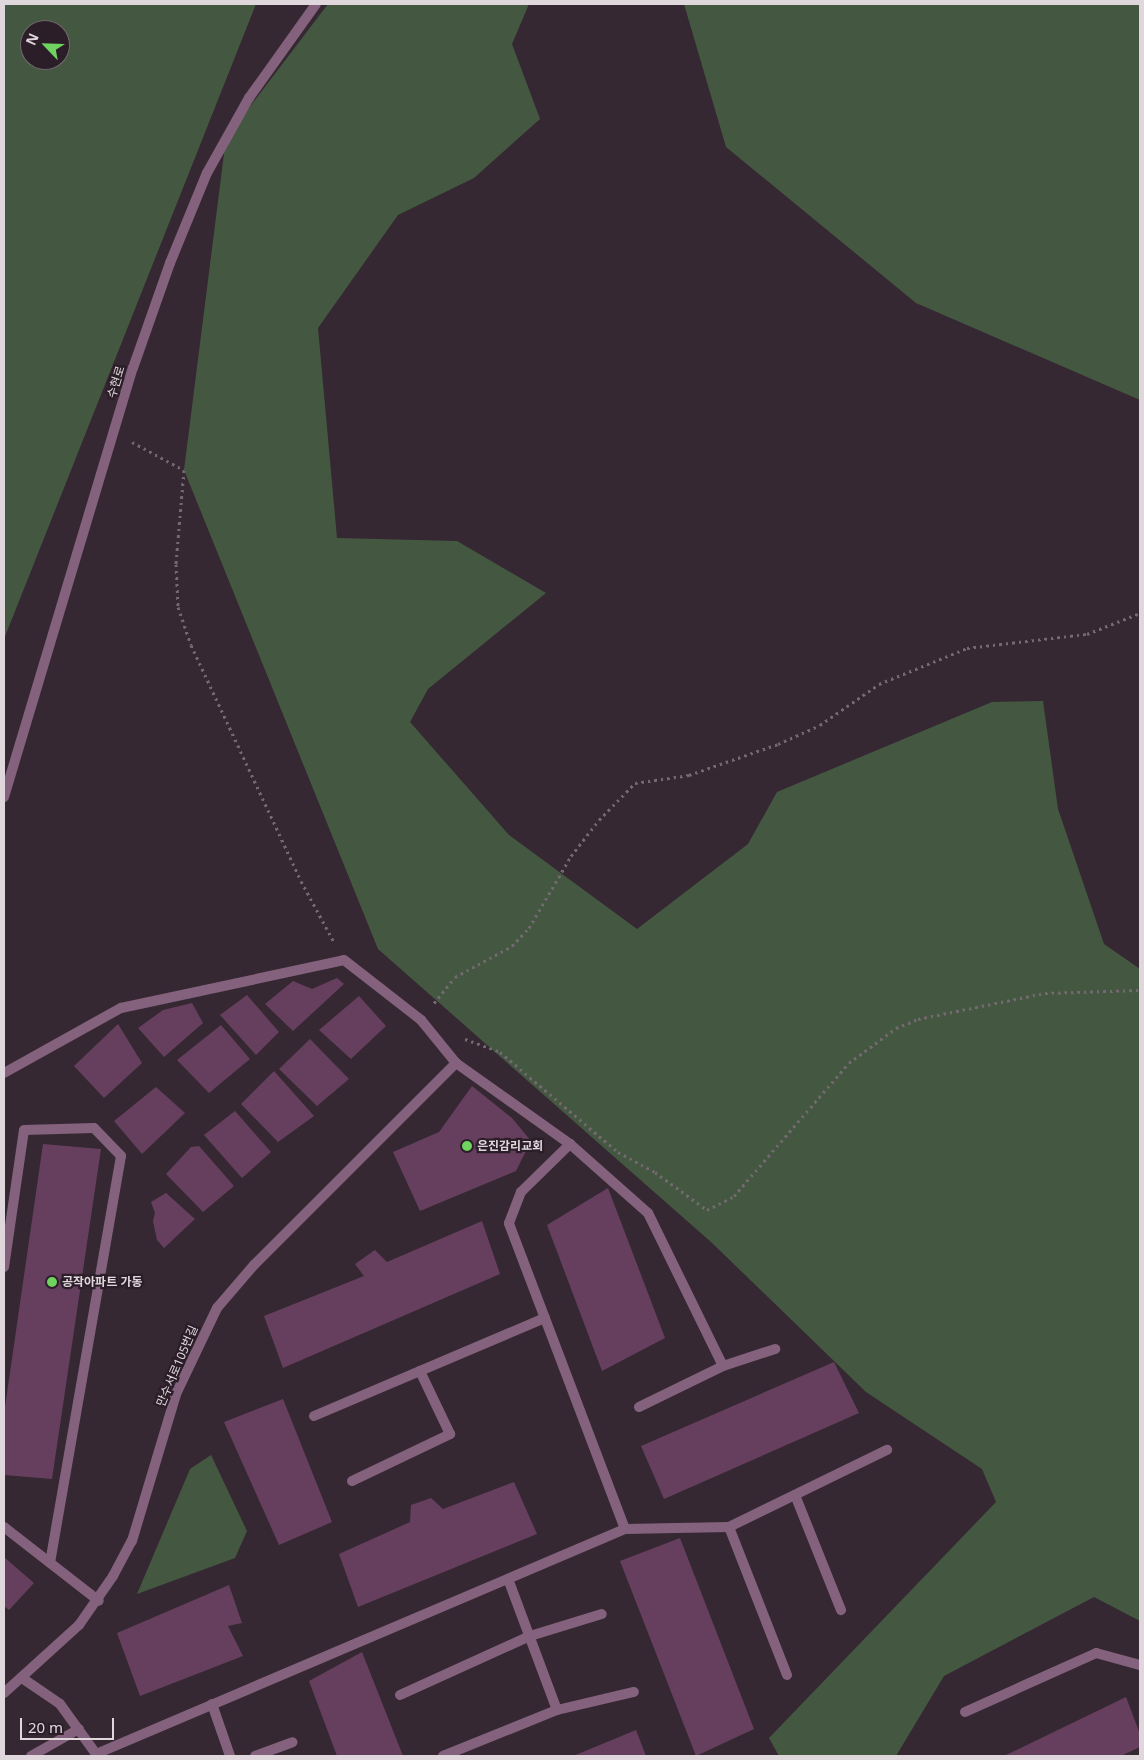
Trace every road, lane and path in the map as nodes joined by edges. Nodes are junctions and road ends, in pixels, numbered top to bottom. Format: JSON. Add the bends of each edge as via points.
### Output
{"nodes":[{"id":1,"x":316,"y":4,"type":"edge"},
{"id":2,"x":114,"y":433,"type":"junction"},
{"id":3,"x":1140,"y":613,"type":"edge"},
{"id":4,"x":4,"y":796,"type":"edge"},
{"id":5,"x":322,"y":921,"type":"dead end"},
{"id":6,"x":1140,"y":990,"type":"edge"},
{"id":7,"x":421,"y":1020,"type":"junction"},
{"id":8,"x":455,"y":1036,"type":"dead end"},
{"id":9,"x":456,"y":1063,"type":"junction"},
{"id":10,"x":4,"y":1073,"type":"edge"},
{"id":11,"x":570,"y":1144,"type":"junction"},
{"id":12,"x":4,"y":1268,"type":"edge"},
{"id":13,"x":545,"y":1318,"type":"junction"},
{"id":14,"x":774,"y":1349,"type":"dead end"},
{"id":15,"x":723,"y":1366,"type":"junction"},
{"id":16,"x":420,"y":1371,"type":"junction"},
{"id":17,"x":639,"y":1407,"type":"dead end"},
{"id":18,"x":314,"y":1416,"type":"dead end"},
{"id":19,"x":887,"y":1450,"type":"dead end"},
{"id":20,"x":352,"y":1481,"type":"dead end"},
{"id":21,"x":795,"y":1495,"type":"junction"},
{"id":22,"x":4,"y":1527,"type":"edge"},
{"id":23,"x":729,"y":1527,"type":"junction"},
{"id":24,"x":625,"y":1529,"type":"junction"},
{"id":25,"x":50,"y":1563,"type":"junction"},
{"id":26,"x":508,"y":1579,"type":"junction"},
{"id":27,"x":99,"y":1601,"type":"junction"},
{"id":28,"x":840,"y":1610,"type":"dead end"},
{"id":29,"x":602,"y":1614,"type":"dead end"},
{"id":30,"x":530,"y":1636,"type":"junction"},
{"id":31,"x":1140,"y":1665,"type":"edge"},
{"id":32,"x":787,"y":1675,"type":"dead end"},
{"id":33,"x":22,"y":1678,"type":"junction"},
{"id":34,"x":634,"y":1692,"type":"dead end"},
{"id":35,"x":4,"y":1693,"type":"edge"},
{"id":36,"x":400,"y":1695,"type":"dead end"},
{"id":37,"x":212,"y":1704,"type":"junction"},
{"id":38,"x":557,"y":1710,"type":"junction"},
{"id":39,"x":965,"y":1712,"type":"dead end"},
{"id":40,"x":78,"y":1729,"type":"junction"},
{"id":41,"x":293,"y":1742,"type":"dead end"},
{"id":42,"x":31,"y":1756,"type":"edge"},
{"id":43,"x":230,"y":1756,"type":"edge"},
{"id":44,"x":255,"y":1756,"type":"edge"},
{"id":45,"x":443,"y":1756,"type":"edge"}],
"edges":[{"from":1,"to":2,"type":"street","name":"수현로","via":[[248,98],[206,173],[170,263]]},
{"from":2,"to":4,"type":"street","name":"수현로"},
{"from":2,"to":5,"type":"path","via":[[184,470],[176,564],[178,607],[191,645]]},
{"from":3,"to":7,"type":"path","via":[[1087,634],[967,648],[878,684],[820,726],[778,744],[689,775],[635,783],[599,820],[571,856],[529,928],[512,946],[456,977]]},
{"from":6,"to":8,"type":"path","via":[[1045,993],[918,1019],[896,1028],[849,1063],[734,1196],[707,1210],[655,1172],[618,1152],[500,1052]]},
{"from":7,"to":9,"type":"street"},
{"from":7,"to":10,"type":"street","via":[[344,960],[121,1008]]},
{"from":9,"to":11,"type":"street"},
{"from":9,"to":27,"type":"street","name":"만수서로105번길","via":[[254,1265],[217,1308],[176,1394],[132,1541]]},
{"from":11,"to":13,"type":"street","via":[[521,1192],[509,1223]]},
{"from":11,"to":15,"type":"street","via":[[648,1213]]},
{"from":12,"to":25,"type":"street","via":[[24,1130],[94,1128],[121,1156]]},
{"from":13,"to":16,"type":"street"},
{"from":13,"to":24,"type":"street"},
{"from":14,"to":15,"type":"street"},
{"from":15,"to":17,"type":"street"},
{"from":16,"to":18,"type":"street"},
{"from":16,"to":20,"type":"street","via":[[450,1434]]},
{"from":19,"to":21,"type":"street"},
{"from":21,"to":23,"type":"street"},
{"from":21,"to":28,"type":"street"},
{"from":22,"to":25,"type":"street"},
{"from":23,"to":24,"type":"street"},
{"from":23,"to":32,"type":"street"},
{"from":24,"to":26,"type":"street"},
{"from":25,"to":27,"type":"street"},
{"from":26,"to":30,"type":"street"},
{"from":26,"to":37,"type":"street"},
{"from":27,"to":33,"type":"street","name":"만수서로105번길","via":[[79,1626]]},
{"from":29,"to":30,"type":"street"},
{"from":30,"to":36,"type":"street"},
{"from":30,"to":38,"type":"street"},
{"from":31,"to":39,"type":"street","via":[[1096,1653]]},
{"from":33,"to":35,"type":"street","name":"만수서로105번길"},
{"from":33,"to":40,"type":"street","via":[[60,1704]]},
{"from":34,"to":38,"type":"street"},
{"from":37,"to":40,"type":"street","via":[[96,1754]]},
{"from":37,"to":43,"type":"street"},
{"from":38,"to":45,"type":"street"},
{"from":40,"to":42,"type":"street"},
{"from":41,"to":44,"type":"street"}]}
